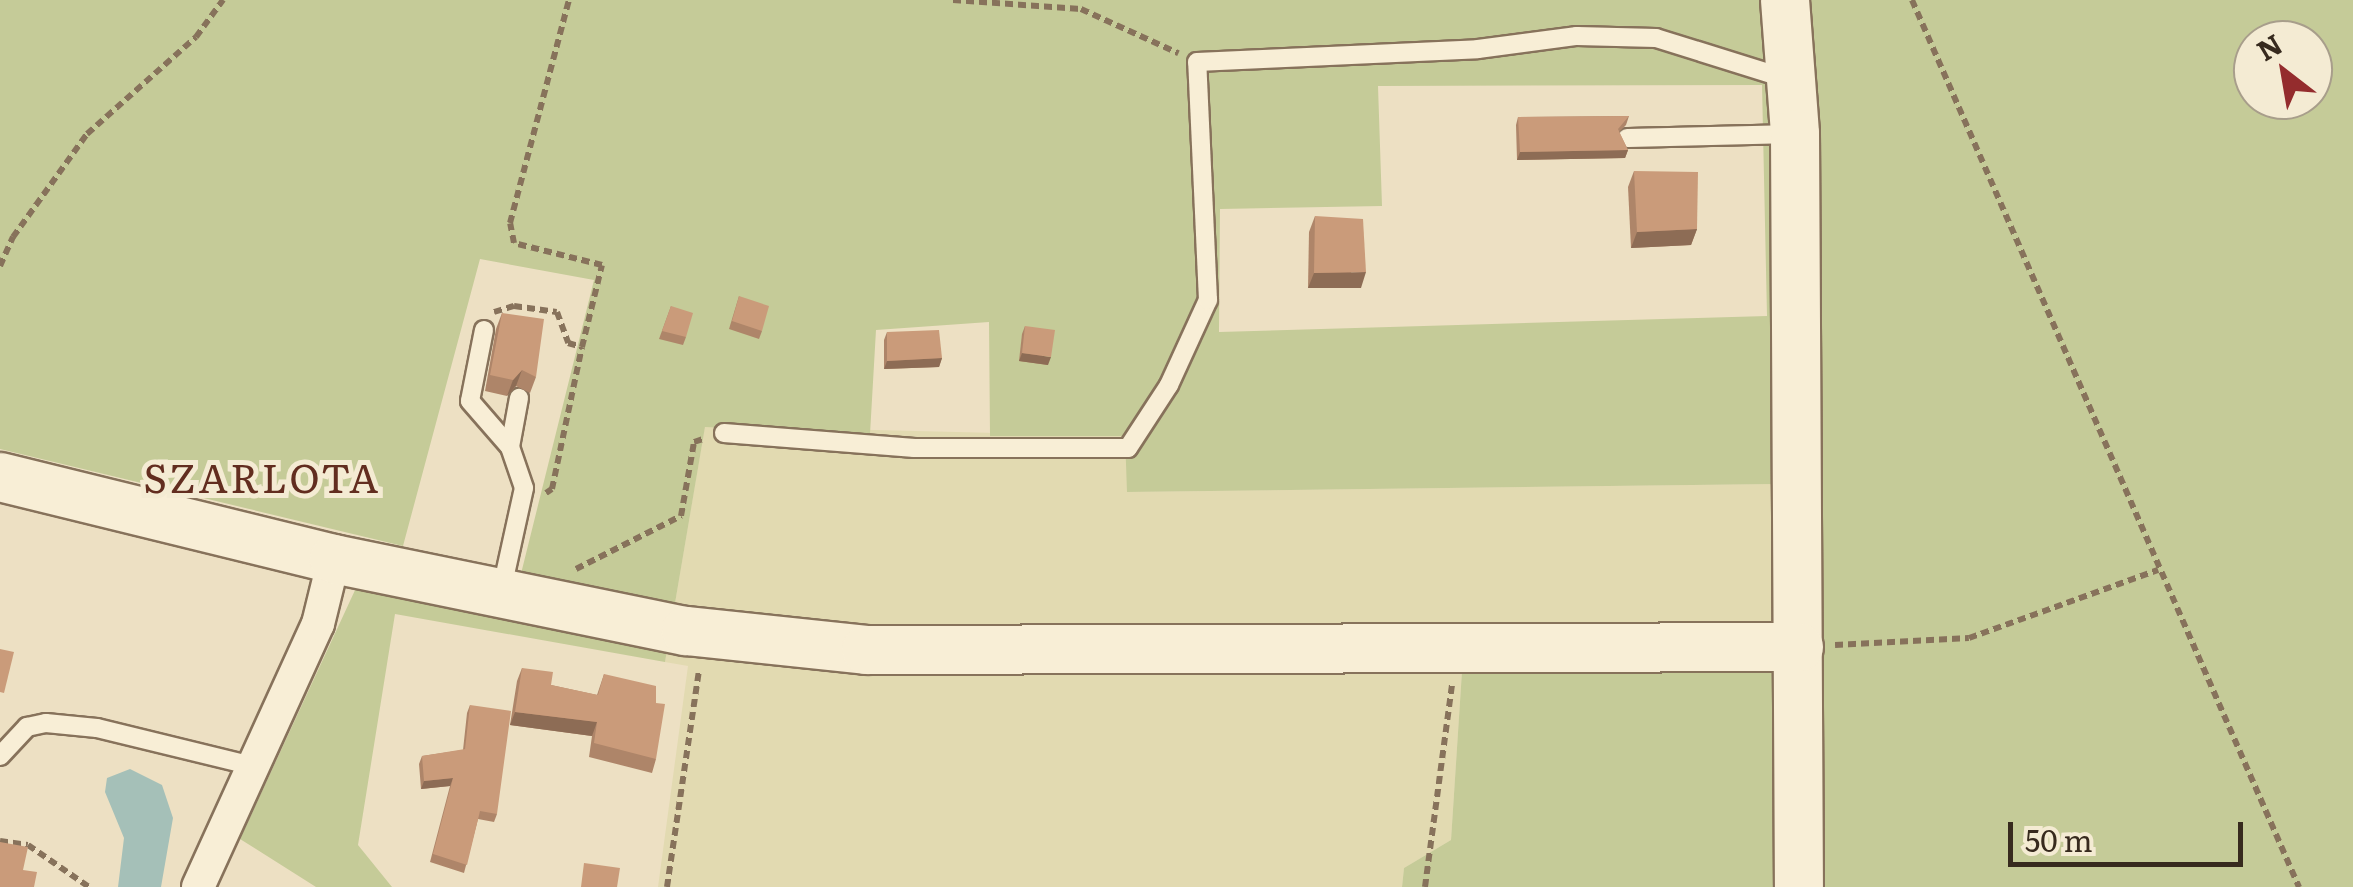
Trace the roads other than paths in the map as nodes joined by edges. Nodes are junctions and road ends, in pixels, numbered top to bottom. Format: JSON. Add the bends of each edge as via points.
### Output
{"nodes":[{"id":1,"x":1784,"y":0,"type":"edge"},
{"id":2,"x":1792,"y":80,"type":"junction"},
{"id":3,"x":1796,"y":134,"type":"junction"},
{"id":4,"x":1627,"y":138,"type":"edge"},
{"id":5,"x":484,"y":330,"type":"road end"},
{"id":6,"x":519,"y":398,"type":"dead end"},
{"id":7,"x":724,"y":433,"type":"road end"},
{"id":8,"x":510,"y":448,"type":"junction"},
{"id":9,"x":0,"y":478,"type":"edge"},
{"id":10,"x":334,"y":559,"type":"junction"},
{"id":11,"x":511,"y":595,"type":"junction"},
{"id":12,"x":1799,"y":647,"type":"junction"},
{"id":13,"x":0,"y":756,"type":"edge"},
{"id":14,"x":253,"y":766,"type":"junction"},
{"id":15,"x":198,"y":887,"type":"edge"},
{"id":16,"x":1799,"y":887,"type":"edge"}],
"edges":[{"from":1,"to":2,"type":"street"},
{"from":2,"to":3,"type":"street"},
{"from":2,"to":7,"type":"lane","via":[[1656,38],[1577,36],[1478,49],[1197,62],[1208,300],[1169,385],[1128,448],[914,448]]},
{"from":3,"to":4,"type":"lane"},
{"from":3,"to":12,"type":"street"},
{"from":5,"to":8,"type":"lane","via":[[470,401]]},
{"from":6,"to":8,"type":"lane"},
{"from":8,"to":11,"type":"lane","via":[[524,488]]},
{"from":9,"to":10,"type":"street"},
{"from":10,"to":11,"type":"street"},
{"from":10,"to":14,"type":"street","via":[[318,624]]},
{"from":11,"to":12,"type":"street","via":[[686,631],[866,650]]},
{"from":12,"to":16,"type":"street"},
{"from":13,"to":14,"type":"lane","via":[[27,727],[46,722]]},
{"from":14,"to":15,"type":"street"}]}
